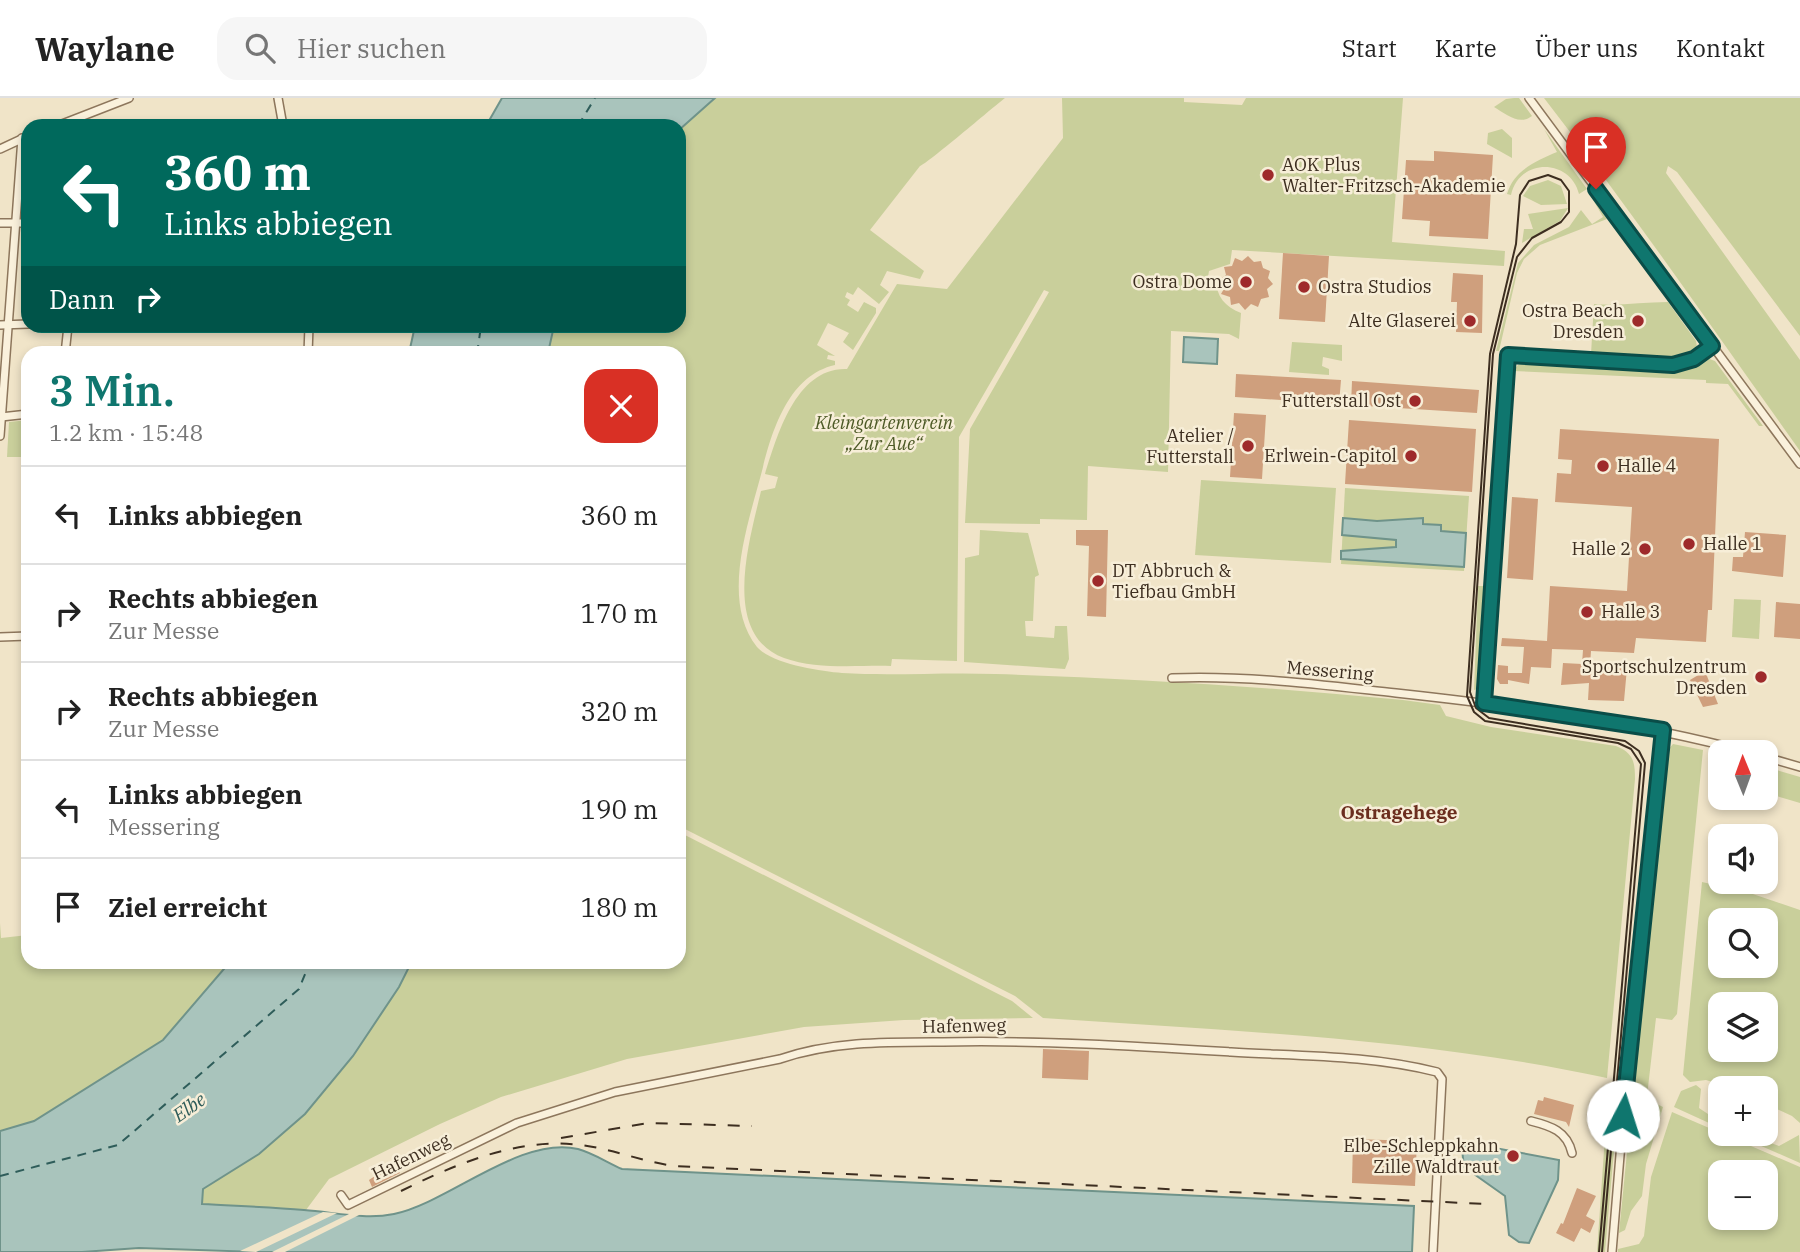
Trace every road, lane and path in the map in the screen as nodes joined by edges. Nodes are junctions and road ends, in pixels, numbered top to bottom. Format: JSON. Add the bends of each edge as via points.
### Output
{"nodes":[{"id":1,"x":129,"y":98,"type":"edge"},
{"id":2,"x":278,"y":98,"type":"edge"},
{"id":3,"x":1529,"y":98,"type":"edge"},
{"id":4,"x":75,"y":119,"type":"edge"},
{"id":5,"x":282,"y":119,"type":"edge"},
{"id":6,"x":21,"y":139,"type":"edge"},
{"id":7,"x":0,"y":149,"type":"edge"},
{"id":8,"x":21,"y":175,"type":"edge"},
{"id":9,"x":0,"y":223,"type":"edge"},
{"id":10,"x":16,"y":223,"type":"junction"},
{"id":11,"x":21,"y":223,"type":"edge"},
{"id":12,"x":4,"y":325,"type":"edge"},
{"id":13,"x":1712,"y":346,"type":"junction"},
{"id":14,"x":21,"y":415,"type":"edge"},
{"id":15,"x":1,"y":417,"type":"edge"},
{"id":16,"x":0,"y":436,"type":"edge"},
{"id":17,"x":1800,"y":464,"type":"edge"},
{"id":18,"x":21,"y":636,"type":"edge"},
{"id":19,"x":0,"y":637,"type":"edge"},
{"id":20,"x":1172,"y":678,"type":"dead end"},
{"id":21,"x":1484,"y":703,"type":"junction"},
{"id":22,"x":1663,"y":730,"type":"junction"},
{"id":23,"x":1708,"y":742,"type":"edge"},
{"id":24,"x":1778,"y":761,"type":"edge"},
{"id":25,"x":1800,"y":767,"type":"edge"},
{"id":26,"x":1531,"y":1121,"type":"dead end"},
{"id":27,"x":1572,"y":1153,"type":"dead end"},
{"id":28,"x":341,"y":1195,"type":"dead end"},
{"id":29,"x":1433,"y":1252,"type":"edge"},
{"id":30,"x":1612,"y":1252,"type":"edge"}],
"edges":[{"from":1,"to":4,"type":"street"},
{"from":2,"to":5,"type":"street"},
{"from":3,"to":13,"type":"street"},
{"from":6,"to":7,"type":"street"},
{"from":8,"to":10,"type":"street"},
{"from":9,"to":10,"type":"street"},
{"from":10,"to":11,"type":"street"},
{"from":10,"to":12,"type":"street"},
{"from":12,"to":15,"type":"street"},
{"from":13,"to":17,"type":"street"},
{"from":13,"to":21,"type":"street","via":[[1694,359],[1673,365],[1508,355]]},
{"from":14,"to":15,"type":"street"},
{"from":15,"to":16,"type":"street"},
{"from":18,"to":19,"type":"street"},
{"from":20,"to":21,"type":"street","name":"Messering","via":[[1282,682]]},
{"from":21,"to":22,"type":"street","name":"Messering"},
{"from":22,"to":23,"type":"street"},
{"from":22,"to":30,"type":"street"},
{"from":24,"to":25,"type":"street"},
{"from":26,"to":27,"type":"street","via":[[1564,1135]]},
{"from":28,"to":29,"type":"street","name":"Hafenweg","via":[[348,1205],[517,1123],[615,1092],[829,1046],[1081,1042],[1382,1063],[1437,1072],[1442,1079]]}]}
